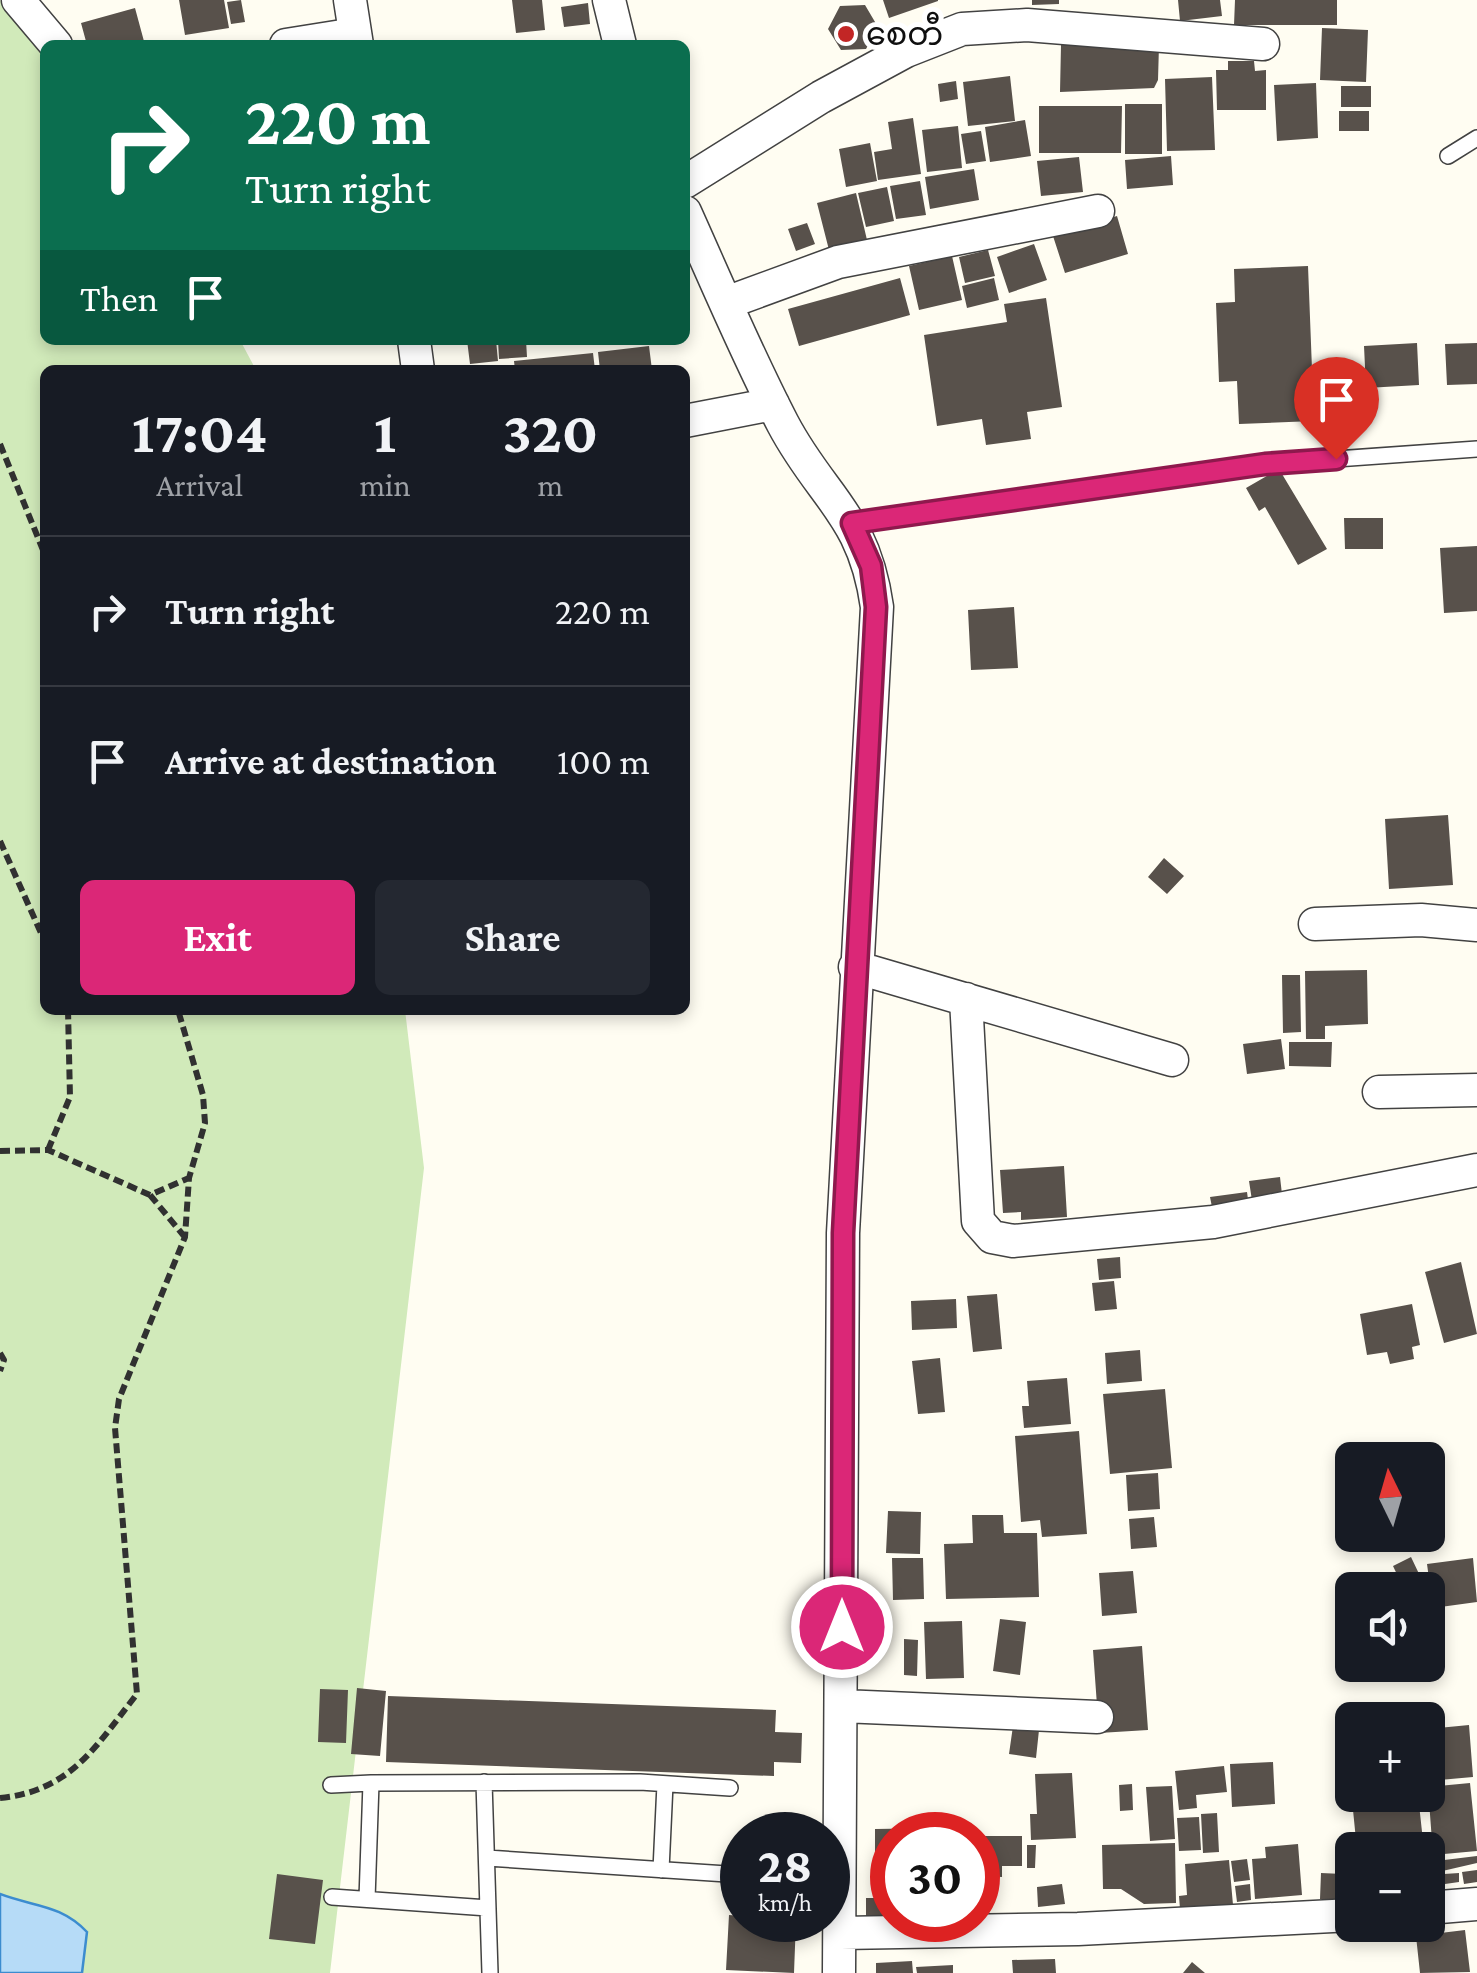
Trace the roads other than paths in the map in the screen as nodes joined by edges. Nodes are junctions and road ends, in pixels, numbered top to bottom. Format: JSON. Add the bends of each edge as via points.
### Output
{"nodes":[{"id":1,"x":18,"y":0,"type":"edge"},
{"id":2,"x":350,"y":0,"type":"edge"},
{"id":3,"x":609,"y":0,"type":"edge"},
{"id":4,"x":356,"y":39,"type":"edge"},
{"id":5,"x":52,"y":40,"type":"edge"},
{"id":6,"x":619,"y":40,"type":"edge"},
{"id":7,"x":1263,"y":44,"type":"dead end"},
{"id":8,"x":1477,"y":138,"type":"edge"},
{"id":9,"x":1448,"y":156,"type":"dead end"},
{"id":10,"x":690,"y":179,"type":"edge"},
{"id":11,"x":1098,"y":211,"type":"dead end"},
{"id":12,"x":690,"y":223,"type":"edge"},
{"id":13,"x":726,"y":303,"type":"junction"},
{"id":14,"x":773,"y":404,"type":"junction"},
{"id":15,"x":690,"y":420,"type":"edge"},
{"id":16,"x":1477,"y":449,"type":"edge"},
{"id":17,"x":852,"y":523,"type":"junction"},
{"id":18,"x":1315,"y":924,"type":"dead end"},
{"id":19,"x":1477,"y":925,"type":"edge"},
{"id":20,"x":856,"y":967,"type":"junction"},
{"id":21,"x":966,"y":999,"type":"junction"},
{"id":22,"x":1172,"y":1060,"type":"dead end"},
{"id":23,"x":1477,"y":1090,"type":"edge"},
{"id":24,"x":1379,"y":1092,"type":"dead end"},
{"id":25,"x":1477,"y":1170,"type":"edge"},
{"id":26,"x":842,"y":1706,"type":"junction"},
{"id":27,"x":1097,"y":1717,"type":"dead end"},
{"id":28,"x":484,"y":1782,"type":"junction"},
{"id":29,"x":370,"y":1783,"type":"junction"},
{"id":30,"x":330,"y":1784,"type":"dead end"},
{"id":31,"x":665,"y":1784,"type":"junction"},
{"id":32,"x":730,"y":1788,"type":"dead end"},
{"id":33,"x":842,"y":1812,"type":"edge"},
{"id":34,"x":486,"y":1858,"type":"junction"},
{"id":35,"x":661,"y":1870,"type":"junction"},
{"id":36,"x":720,"y":1874,"type":"edge"},
{"id":37,"x":332,"y":1897,"type":"dead end"},
{"id":38,"x":367,"y":1899,"type":"junction"},
{"id":39,"x":1477,"y":1904,"type":"edge"},
{"id":40,"x":1445,"y":1907,"type":"edge"},
{"id":41,"x":488,"y":1908,"type":"junction"},
{"id":42,"x":1335,"y":1916,"type":"edge"},
{"id":43,"x":850,"y":1933,"type":"edge"},
{"id":44,"x":841,"y":1942,"type":"edge"},
{"id":45,"x":490,"y":1973,"type":"edge"},
{"id":46,"x":839,"y":1973,"type":"edge"}],
"edges":[{"from":1,"to":5,"type":"street"},
{"from":2,"to":4,"type":"street"},
{"from":3,"to":6,"type":"street"},
{"from":7,"to":10,"type":"street","via":[[1027,24],[962,29],[820,98]]},
{"from":8,"to":9,"type":"lane"},
{"from":11,"to":13,"type":"street","via":[[838,262]]},
{"from":12,"to":13,"type":"street"},
{"from":13,"to":14,"type":"street"},
{"from":14,"to":15,"type":"street"},
{"from":14,"to":17,"type":"street"},
{"from":16,"to":17,"type":"lane","via":[[1265,464]]},
{"from":17,"to":20,"type":"street","via":[[871,566],[876,607]]},
{"from":18,"to":19,"type":"street"},
{"from":20,"to":21,"type":"street"},
{"from":20,"to":26,"type":"street","via":[[843,1233]]},
{"from":21,"to":22,"type":"street"},
{"from":21,"to":25,"type":"street","via":[[978,1222],[992,1237],[1013,1241],[1214,1222]]},
{"from":23,"to":24,"type":"street"},
{"from":26,"to":27,"type":"street"},
{"from":26,"to":33,"type":"street"},
{"from":28,"to":29,"type":"lane"},
{"from":28,"to":31,"type":"lane"},
{"from":28,"to":34,"type":"lane"},
{"from":29,"to":30,"type":"lane"},
{"from":29,"to":38,"type":"lane"},
{"from":31,"to":32,"type":"lane"},
{"from":31,"to":35,"type":"lane"},
{"from":34,"to":35,"type":"lane"},
{"from":34,"to":41,"type":"lane"},
{"from":35,"to":36,"type":"lane"},
{"from":37,"to":38,"type":"lane"},
{"from":38,"to":41,"type":"lane"},
{"from":39,"to":40,"type":"street"},
{"from":41,"to":45,"type":"lane"},
{"from":42,"to":43,"type":"street"},
{"from":44,"to":46,"type":"street"}]}
